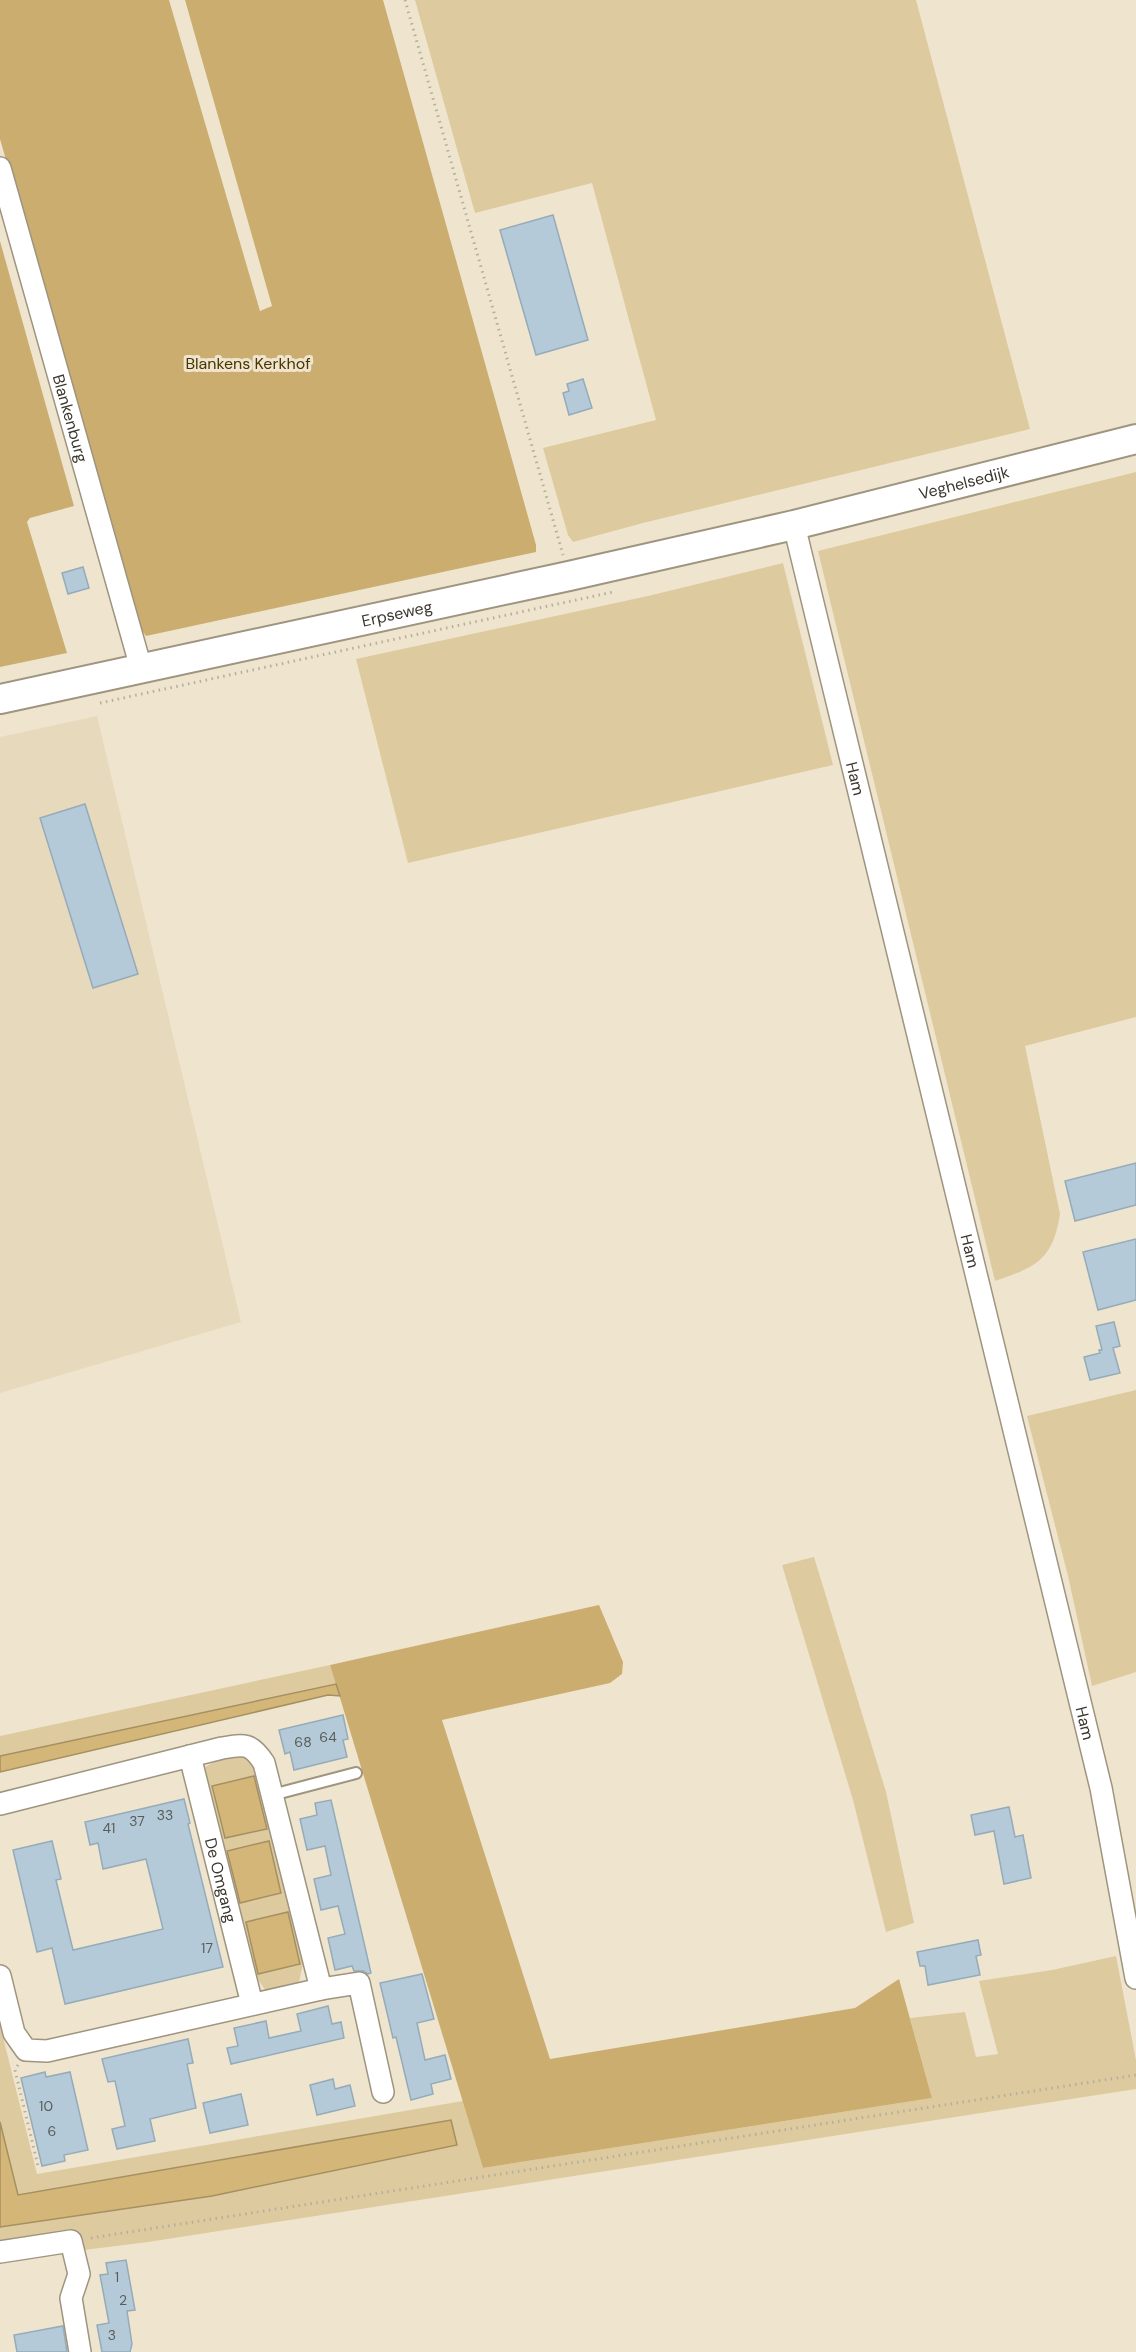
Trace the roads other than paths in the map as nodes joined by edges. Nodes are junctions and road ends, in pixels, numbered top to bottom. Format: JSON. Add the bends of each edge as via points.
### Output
{"nodes":[{"id":1,"x":0,"y":168,"type":"edge"},
{"id":2,"x":1136,"y":439,"type":"edge"},
{"id":3,"x":794,"y":525,"type":"junction"},
{"id":4,"x":141,"y":668,"type":"junction"},
{"id":5,"x":0,"y":699,"type":"edge"},
{"id":6,"x":190,"y":1756,"type":"junction"},
{"id":7,"x":356,"y":1773,"type":"dead end"},
{"id":8,"x":272,"y":1795,"type":"junction"},
{"id":9,"x":0,"y":1804,"type":"edge"},
{"id":10,"x":0,"y":1976,"type":"edge"},
{"id":11,"x":1136,"y":1978,"type":"edge"},
{"id":12,"x":321,"y":1989,"type":"junction"},
{"id":13,"x":252,"y":2004,"type":"junction"},
{"id":14,"x":383,"y":2092,"type":"dead end"},
{"id":15,"x":0,"y":2252,"type":"edge"},
{"id":16,"x":80,"y":2352,"type":"edge"}],
"edges":[{"from":1,"to":4,"type":"street","name":"Blankenburg"},
{"from":2,"to":3,"type":"main road","name":"Veghelsedijk"},
{"from":3,"to":4,"type":"main road","name":"Erpseweg","via":[[573,588]]},
{"from":3,"to":11,"type":"street","name":"Ham","via":[[1101,1788]]},
{"from":4,"to":5,"type":"main road","name":"Erpseweg"},
{"from":6,"to":8,"type":"street","via":[[249,1747],[264,1763]]},
{"from":6,"to":9,"type":"street"},
{"from":6,"to":13,"type":"street","name":"De Omgang"},
{"from":7,"to":8,"type":"lane"},
{"from":8,"to":12,"type":"street"},
{"from":10,"to":13,"type":"street","via":[[14,2033],[26,2050],[47,2051]]},
{"from":12,"to":13,"type":"street"},
{"from":12,"to":14,"type":"street","via":[[358,1983]]},
{"from":15,"to":16,"type":"street","via":[[71,2241],[79,2274],[71,2298]]}]}
